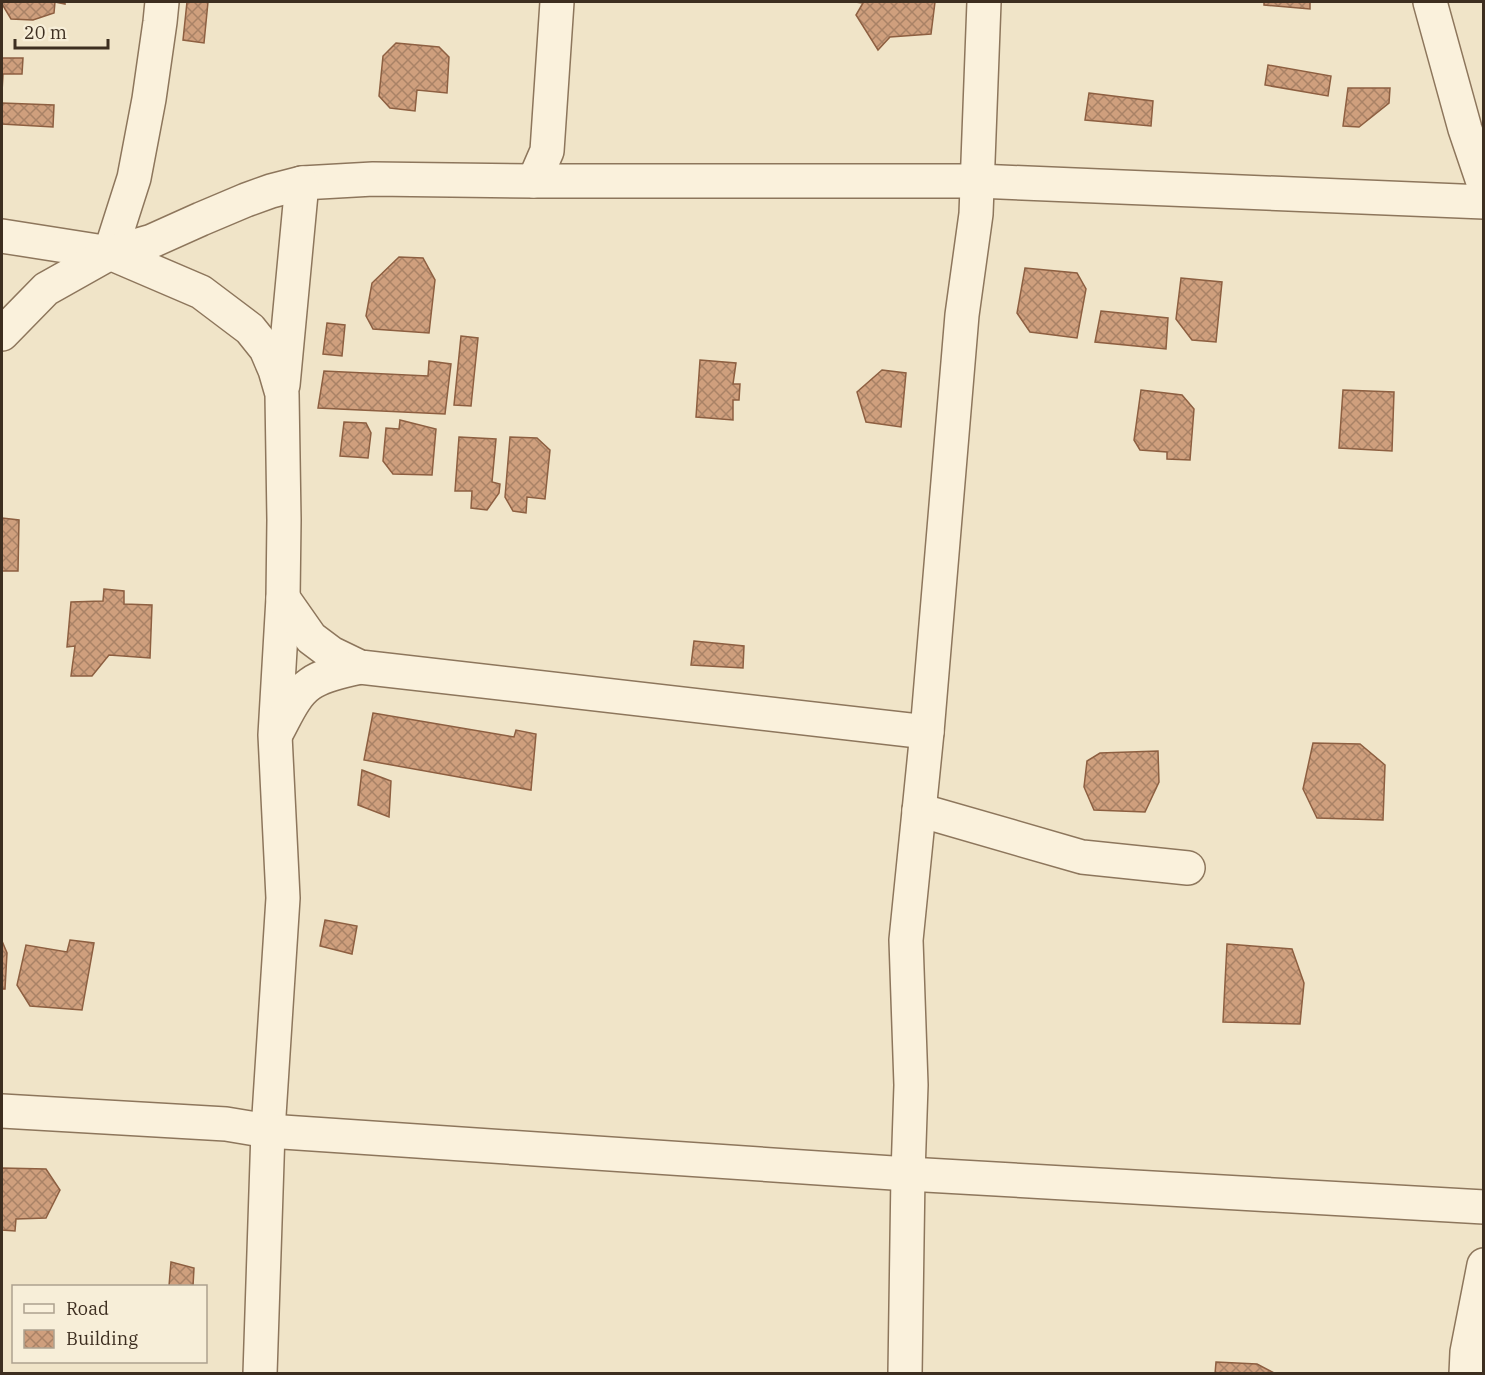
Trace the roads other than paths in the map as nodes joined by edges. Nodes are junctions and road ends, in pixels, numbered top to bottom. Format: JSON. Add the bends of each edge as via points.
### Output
{"nodes":[{"id":1,"x":162,"y":2,"type":"edge"},
{"id":2,"x":557,"y":2,"type":"edge"},
{"id":3,"x":984,"y":2,"type":"edge"},
{"id":4,"x":1430,"y":2,"type":"edge"},
{"id":5,"x":534,"y":181,"type":"junction"},
{"id":6,"x":977,"y":181,"type":"junction"},
{"id":7,"x":302,"y":183,"type":"junction"},
{"id":8,"x":1484,"y":185,"type":"edge"},
{"id":9,"x":1484,"y":202,"type":"edge"},
{"id":10,"x":2,"y":236,"type":"edge"},
{"id":11,"x":110,"y":253,"type":"junction"},
{"id":12,"x":2,"y":334,"type":"edge"},
{"id":13,"x":282,"y":394,"type":"junction"},
{"id":14,"x":283,"y":598,"type":"junction"},
{"id":15,"x":360,"y":667,"type":"junction"},
{"id":16,"x":927,"y":732,"type":"junction"},
{"id":17,"x":275,"y":735,"type":"junction"},
{"id":18,"x":919,"y":810,"type":"junction"},
{"id":19,"x":1188,"y":868,"type":"dead end"},
{"id":20,"x":2,"y":1111,"type":"edge"},
{"id":21,"x":268,"y":1131,"type":"junction"},
{"id":22,"x":908,"y":1174,"type":"junction"},
{"id":23,"x":1484,"y":1207,"type":"edge"},
{"id":24,"x":1484,"y":1265,"type":"edge"},
{"id":25,"x":260,"y":1374,"type":"edge"},
{"id":26,"x":905,"y":1374,"type":"edge"},
{"id":27,"x":1466,"y":1374,"type":"edge"}],
"edges":[{"from":1,"to":11,"type":"street","via":[[134,178]]},
{"from":2,"to":5,"type":"street","via":[[548,151]]},
{"from":3,"to":6,"type":"street"},
{"from":4,"to":8,"type":"street"},
{"from":5,"to":6,"type":"street"},
{"from":5,"to":7,"type":"street","via":[[373,179]]},
{"from":6,"to":9,"type":"street"},
{"from":6,"to":16,"type":"street"},
{"from":7,"to":11,"type":"street","via":[[246,200],[152,241]]},
{"from":7,"to":13,"type":"street"},
{"from":10,"to":11,"type":"street"},
{"from":11,"to":12,"type":"street","via":[[46,289]]},
{"from":11,"to":13,"type":"street","via":[[201,292],[250,329],[266,349]]},
{"from":13,"to":14,"type":"street"},
{"from":14,"to":15,"type":"street","via":[[311,638]]},
{"from":14,"to":17,"type":"street"},
{"from":15,"to":16,"type":"street"},
{"from":15,"to":17,"type":"street","via":[[309,685],[297,697]]},
{"from":16,"to":18,"type":"street"},
{"from":17,"to":21,"type":"street","via":[[283,898]]},
{"from":18,"to":19,"type":"street","via":[[1082,857]]},
{"from":18,"to":22,"type":"street","via":[[906,940],[911,1085]]},
{"from":20,"to":21,"type":"street","via":[[226,1124]]},
{"from":21,"to":22,"type":"street"},
{"from":21,"to":25,"type":"street"},
{"from":22,"to":23,"type":"street"},
{"from":22,"to":26,"type":"street"},
{"from":24,"to":27,"type":"street"}]}
